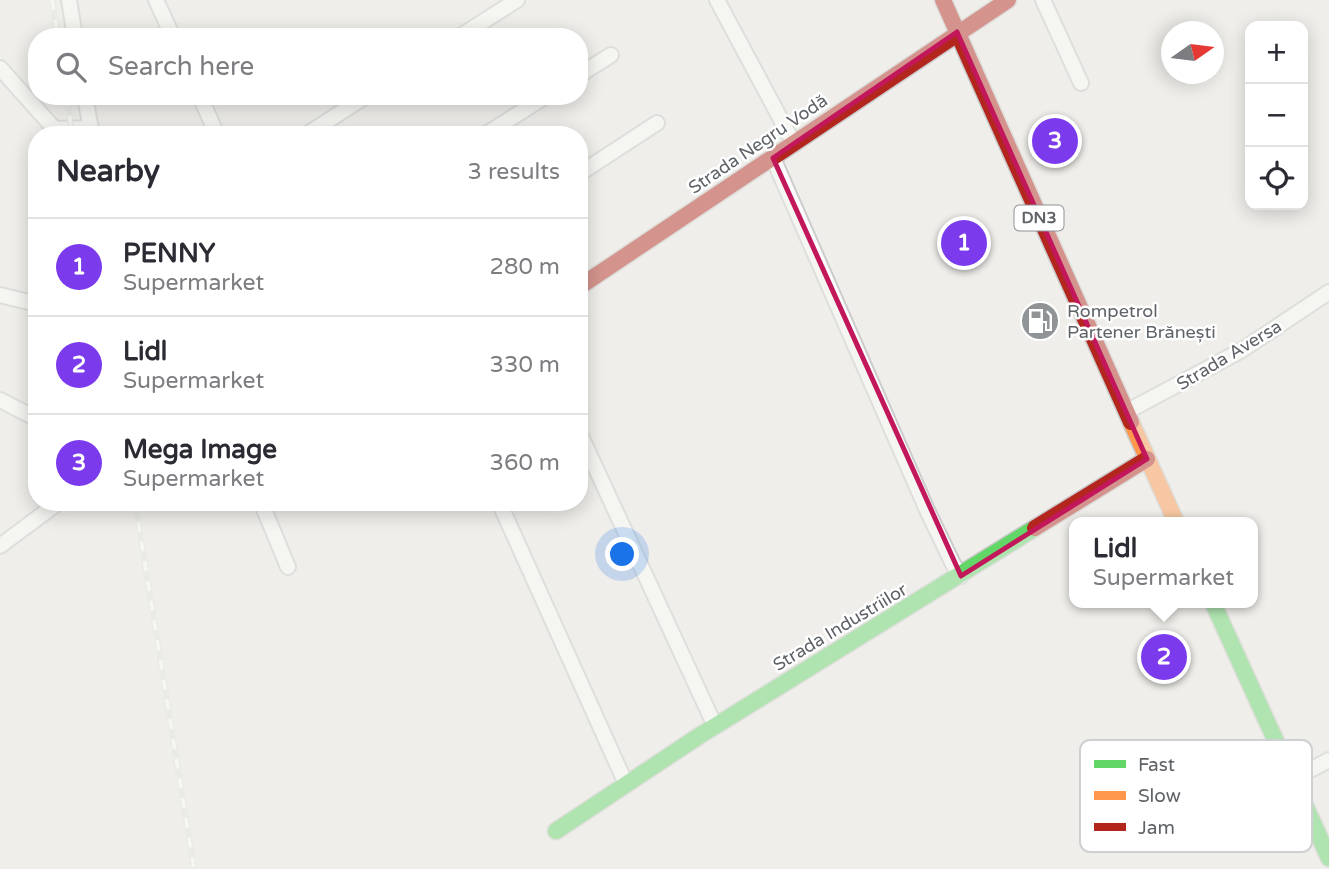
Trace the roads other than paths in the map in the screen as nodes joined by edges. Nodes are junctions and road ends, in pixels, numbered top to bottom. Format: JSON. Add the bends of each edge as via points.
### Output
{"nodes":[{"id":1,"x":69,"y":0,"type":"edge"},
{"id":2,"x":156,"y":0,"type":"edge"},
{"id":3,"x":517,"y":0,"type":"edge"},
{"id":4,"x":717,"y":0,"type":"edge"},
{"id":5,"x":943,"y":0,"type":"edge"},
{"id":6,"x":1008,"y":0,"type":"edge"},
{"id":7,"x":1043,"y":0,"type":"edge"},
{"id":8,"x":74,"y":28,"type":"edge"},
{"id":9,"x":169,"y":28,"type":"edge"},
{"id":10,"x":473,"y":28,"type":"edge"},
{"id":11,"x":957,"y":32,"type":"junction"},
{"id":12,"x":611,"y":55,"type":"dead end"},
{"id":13,"x":0,"y":68,"type":"edge"},
{"id":14,"x":588,"y":69,"type":"edge"},
{"id":15,"x":1081,"y":83,"type":"dead end"},
{"id":16,"x":28,"y":99,"type":"edge"},
{"id":17,"x":34,"y":105,"type":"edge"},
{"id":18,"x":87,"y":105,"type":"edge"},
{"id":19,"x":204,"y":105,"type":"edge"},
{"id":20,"x":352,"y":105,"type":"edge"},
{"id":21,"x":532,"y":105,"type":"edge"},
{"id":22,"x":657,"y":122,"type":"dead end"},
{"id":23,"x":53,"y":126,"type":"edge"},
{"id":24,"x":91,"y":126,"type":"edge"},
{"id":25,"x":213,"y":126,"type":"edge"},
{"id":26,"x":320,"y":126,"type":"edge"},
{"id":27,"x":499,"y":126,"type":"edge"},
{"id":28,"x":794,"y":144,"type":"junction"},
{"id":29,"x":773,"y":158,"type":"junction"},
{"id":30,"x":588,"y":168,"type":"edge"},
{"id":31,"x":588,"y":281,"type":"edge"},
{"id":32,"x":1329,"y":292,"type":"edge"},
{"id":33,"x":0,"y":295,"type":"edge"},
{"id":34,"x":28,"y":301,"type":"edge"},
{"id":35,"x":0,"y":400,"type":"edge"},
{"id":36,"x":1126,"y":412,"type":"junction"},
{"id":37,"x":28,"y":414,"type":"edge"},
{"id":38,"x":588,"y":451,"type":"edge"},
{"id":39,"x":1147,"y":459,"type":"junction"},
{"id":40,"x":47,"y":511,"type":"edge"},
{"id":41,"x":265,"y":511,"type":"edge"},
{"id":42,"x":503,"y":511,"type":"edge"},
{"id":43,"x":1174,"y":517,"type":"edge"},
{"id":44,"x":0,"y":546,"type":"edge"},
{"id":45,"x":288,"y":566,"type":"dead end"},
{"id":46,"x":961,"y":576,"type":"junction"},
{"id":47,"x":1215,"y":608,"type":"edge"},
{"id":48,"x":715,"y":726,"type":"junction"},
{"id":49,"x":1275,"y":740,"type":"edge"},
{"id":50,"x":1329,"y":760,"type":"edge"},
{"id":51,"x":1312,"y":769,"type":"edge"},
{"id":52,"x":626,"y":785,"type":"junction"},
{"id":53,"x":1312,"y":821,"type":"edge"},
{"id":54,"x":556,"y":831,"type":"dead end"},
{"id":55,"x":1329,"y":858,"type":"edge"}],
"edges":[{"from":1,"to":8,"type":"street"},
{"from":2,"to":9,"type":"street"},
{"from":3,"to":10,"type":"street"},
{"from":4,"to":28,"type":"street"},
{"from":5,"to":11,"type":"street","number":"DN3"},
{"from":6,"to":11,"type":"street","name":"Strada Negru Vodă"},
{"from":7,"to":15,"type":"street"},
{"from":11,"to":28,"type":"street","name":"Strada Negru Vodă"},
{"from":11,"to":36,"type":"street","number":"DN3"},
{"from":12,"to":14,"type":"street"},
{"from":13,"to":16,"type":"street"},
{"from":17,"to":23,"type":"street"},
{"from":18,"to":24,"type":"street"},
{"from":19,"to":25,"type":"street"},
{"from":20,"to":26,"type":"street"},
{"from":21,"to":27,"type":"street"},
{"from":22,"to":30,"type":"street"},
{"from":28,"to":29,"type":"street","name":"Strada Negru Vodă"},
{"from":29,"to":31,"type":"street","name":"Strada Negru Vodă"},
{"from":29,"to":46,"type":"street","via":[[927,510]]},
{"from":32,"to":36,"type":"street","name":"Strada Aversa","via":[[1231,356]]},
{"from":33,"to":34,"type":"street"},
{"from":35,"to":37,"type":"street"},
{"from":36,"to":39,"type":"street","number":"DN3"},
{"from":38,"to":48,"type":"street"},
{"from":39,"to":43,"type":"street","number":"DN3"},
{"from":39,"to":46,"type":"street","name":"Strada Industriilor"},
{"from":40,"to":44,"type":"street"},
{"from":41,"to":45,"type":"street"},
{"from":42,"to":52,"type":"street"},
{"from":46,"to":48,"type":"street","name":"Strada Industriilor"},
{"from":47,"to":49,"type":"street"},
{"from":48,"to":52,"type":"street","name":"Strada Industriilor"},
{"from":50,"to":51,"type":"street"},
{"from":52,"to":54,"type":"street","name":"Strada Industriilor"},
{"from":53,"to":55,"type":"street"}]}
